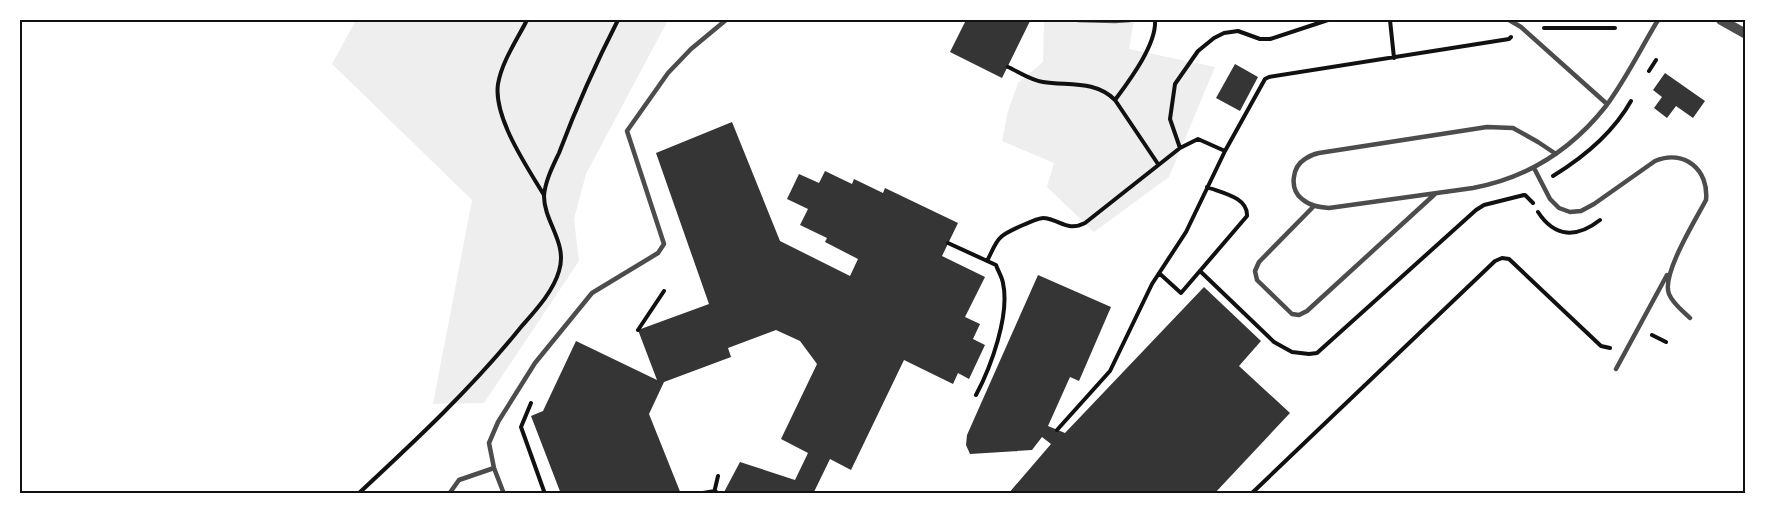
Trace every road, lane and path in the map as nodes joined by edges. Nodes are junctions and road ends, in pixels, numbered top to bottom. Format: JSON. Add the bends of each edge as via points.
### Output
{"nodes":[{"id":1,"x":527,"y":20,"type":"edge"},
{"id":2,"x":618,"y":20,"type":"edge"},
{"id":3,"x":726,"y":20,"type":"edge"},
{"id":4,"x":1078,"y":20,"type":"edge"},
{"id":5,"x":1130,"y":20,"type":"edge"},
{"id":6,"x":1155,"y":20,"type":"edge"},
{"id":7,"x":1328,"y":20,"type":"edge"},
{"id":8,"x":1390,"y":20,"type":"edge"},
{"id":9,"x":1509,"y":20,"type":"edge"},
{"id":10,"x":1658,"y":20,"type":"edge"},
{"id":11,"x":1721,"y":20,"type":"edge"},
{"id":12,"x":1521,"y":27,"type":"junction"},
{"id":13,"x":1544,"y":28,"type":"dead end"},
{"id":14,"x":1615,"y":28,"type":"dead end"},
{"id":15,"x":1746,"y":34,"type":"edge"},
{"id":16,"x":1394,"y":58,"type":"junction"},
{"id":17,"x":1656,"y":60,"type":"dead end"},
{"id":18,"x":1008,"y":67,"type":"dead end"},
{"id":19,"x":1646,"y":75,"type":"dead end"},
{"id":20,"x":1632,"y":98,"type":"dead end"},
{"id":21,"x":1115,"y":100,"type":"junction"},
{"id":22,"x":1607,"y":104,"type":"junction"},
{"id":23,"x":1180,"y":147,"type":"junction"},
{"id":24,"x":1225,"y":151,"type":"junction"},
{"id":25,"x":1556,"y":154,"type":"junction"},
{"id":26,"x":1158,"y":164,"type":"junction"},
{"id":27,"x":1534,"y":168,"type":"junction"},
{"id":28,"x":1542,"y":183,"type":"junction"},
{"id":29,"x":1207,"y":187,"type":"junction"},
{"id":30,"x":1436,"y":194,"type":"junction"},
{"id":31,"x":1525,"y":195,"type":"junction"},
{"id":32,"x":544,"y":196,"type":"junction"},
{"id":33,"x":1314,"y":206,"type":"junction"},
{"id":34,"x":1603,"y":218,"type":"dead end"},
{"id":35,"x":948,"y":243,"type":"dead end"},
{"id":36,"x":987,"y":261,"type":"junction"},
{"id":37,"x":1672,"y":267,"type":"junction"},
{"id":38,"x":1200,"y":271,"type":"junction"},
{"id":39,"x":1159,"y":273,"type":"junction"},
{"id":40,"x":664,"y":291,"type":"dead end"},
{"id":41,"x":1690,"y":318,"type":"dead end"},
{"id":42,"x":639,"y":330,"type":"dead end"},
{"id":43,"x":1615,"y":345,"type":"dead end"},
{"id":44,"x":1616,"y":369,"type":"dead end"},
{"id":45,"x":976,"y":395,"type":"dead end"},
{"id":46,"x":533,"y":396,"type":"dead end"},
{"id":47,"x":1057,"y":430,"type":"dead end"},
{"id":48,"x":494,"y":468,"type":"junction"},
{"id":49,"x":718,"y":476,"type":"dead end"},
{"id":50,"x":716,"y":493,"type":"edge"},
{"id":51,"x":358,"y":494,"type":"edge"},
{"id":52,"x":449,"y":494,"type":"edge"},
{"id":53,"x":504,"y":494,"type":"edge"},
{"id":54,"x":545,"y":494,"type":"edge"},
{"id":55,"x":697,"y":494,"type":"edge"},
{"id":56,"x":1251,"y":494,"type":"edge"}],
"edges":[{"from":1,"to":32,"type":"path","via":[[500,76],[499,97],[512,142]]},
{"from":2,"to":32,"type":"path","via":[[564,138]]},
{"from":3,"to":48,"type":"lane","via":[[669,73],[627,131],[664,244],[658,253],[592,293],[535,363],[489,442]]},
{"from":4,"to":5,"type":"lane"},
{"from":6,"to":21,"type":"path","via":[[1150,43]]},
{"from":7,"to":23,"type":"path","via":[[1270,39],[1238,31],[1224,33],[1198,51],[1175,84],[1170,119]]},
{"from":8,"to":16,"type":"path"},
{"from":9,"to":12,"type":"lane"},
{"from":10,"to":22,"type":"lane"},
{"from":11,"to":15,"type":"street"},
{"from":12,"to":16,"type":"path","via":[[1509,39]]},
{"from":12,"to":22,"type":"lane"},
{"from":13,"to":14,"type":"path"},
{"from":16,"to":24,"type":"path","via":[[1265,79]]},
{"from":17,"to":19,"type":"path"},
{"from":18,"to":21,"type":"path","via":[[1042,82],[1095,87]]},
{"from":20,"to":28,"type":"path","via":[[1598,142]]},
{"from":21,"to":26,"type":"path"},
{"from":22,"to":25,"type":"lane","via":[[1589,126]]},
{"from":23,"to":24,"type":"path","via":[[1198,138]]},
{"from":23,"to":26,"type":"path"},
{"from":24,"to":29,"type":"path"},
{"from":25,"to":27,"type":"lane"},
{"from":25,"to":33,"type":"lane","via":[[1513,128],[1487,127],[1318,153],[1304,159],[1294,172],[1293,188],[1301,199]]},
{"from":26,"to":36,"type":"path","via":[[1085,223],[1070,227],[1041,218],[1002,236]]},
{"from":27,"to":28,"type":"lane"},
{"from":27,"to":30,"type":"lane","via":[[1495,184]]},
{"from":28,"to":31,"type":"path"},
{"from":28,"to":37,"type":"lane","via":[[1559,208],[1581,211],[1656,161],[1665,157],[1687,161],[1704,178],[1706,200]]},
{"from":29,"to":38,"type":"path","via":[[1242,201],[1247,216]]},
{"from":29,"to":39,"type":"path","via":[[1186,232]]},
{"from":30,"to":33,"type":"lane","via":[[1329,208]]},
{"from":30,"to":33,"type":"lane","via":[[1307,311],[1292,314],[1257,280],[1255,271],[1259,262]]},
{"from":31,"to":34,"type":"path","via":[[1550,226],[1561,231],[1584,231]]},
{"from":31,"to":38,"type":"path","via":[[1476,210],[1317,353],[1292,352],[1274,342]]},
{"from":32,"to":51,"type":"path","via":[[561,253],[560,271],[547,295],[491,365]]},
{"from":35,"to":36,"type":"path"},
{"from":36,"to":45,"type":"path","via":[[996,265],[1003,284],[1004,310],[988,372]]},
{"from":37,"to":41,"type":"lane","via":[[1668,293]]},
{"from":37,"to":44,"type":"lane"},
{"from":38,"to":39,"type":"path","via":[[1181,292]]},
{"from":39,"to":47,"type":"path","via":[[1110,371]]},
{"from":40,"to":42,"type":"path"},
{"from":43,"to":56,"type":"path","via":[[1601,346],[1509,260],[1502,258]]},
{"from":46,"to":54,"type":"path","via":[[521,427]]},
{"from":48,"to":52,"type":"lane","via":[[459,480]]},
{"from":48,"to":53,"type":"lane"},
{"from":49,"to":50,"type":"path"},
{"from":50,"to":55,"type":"path"}]}
